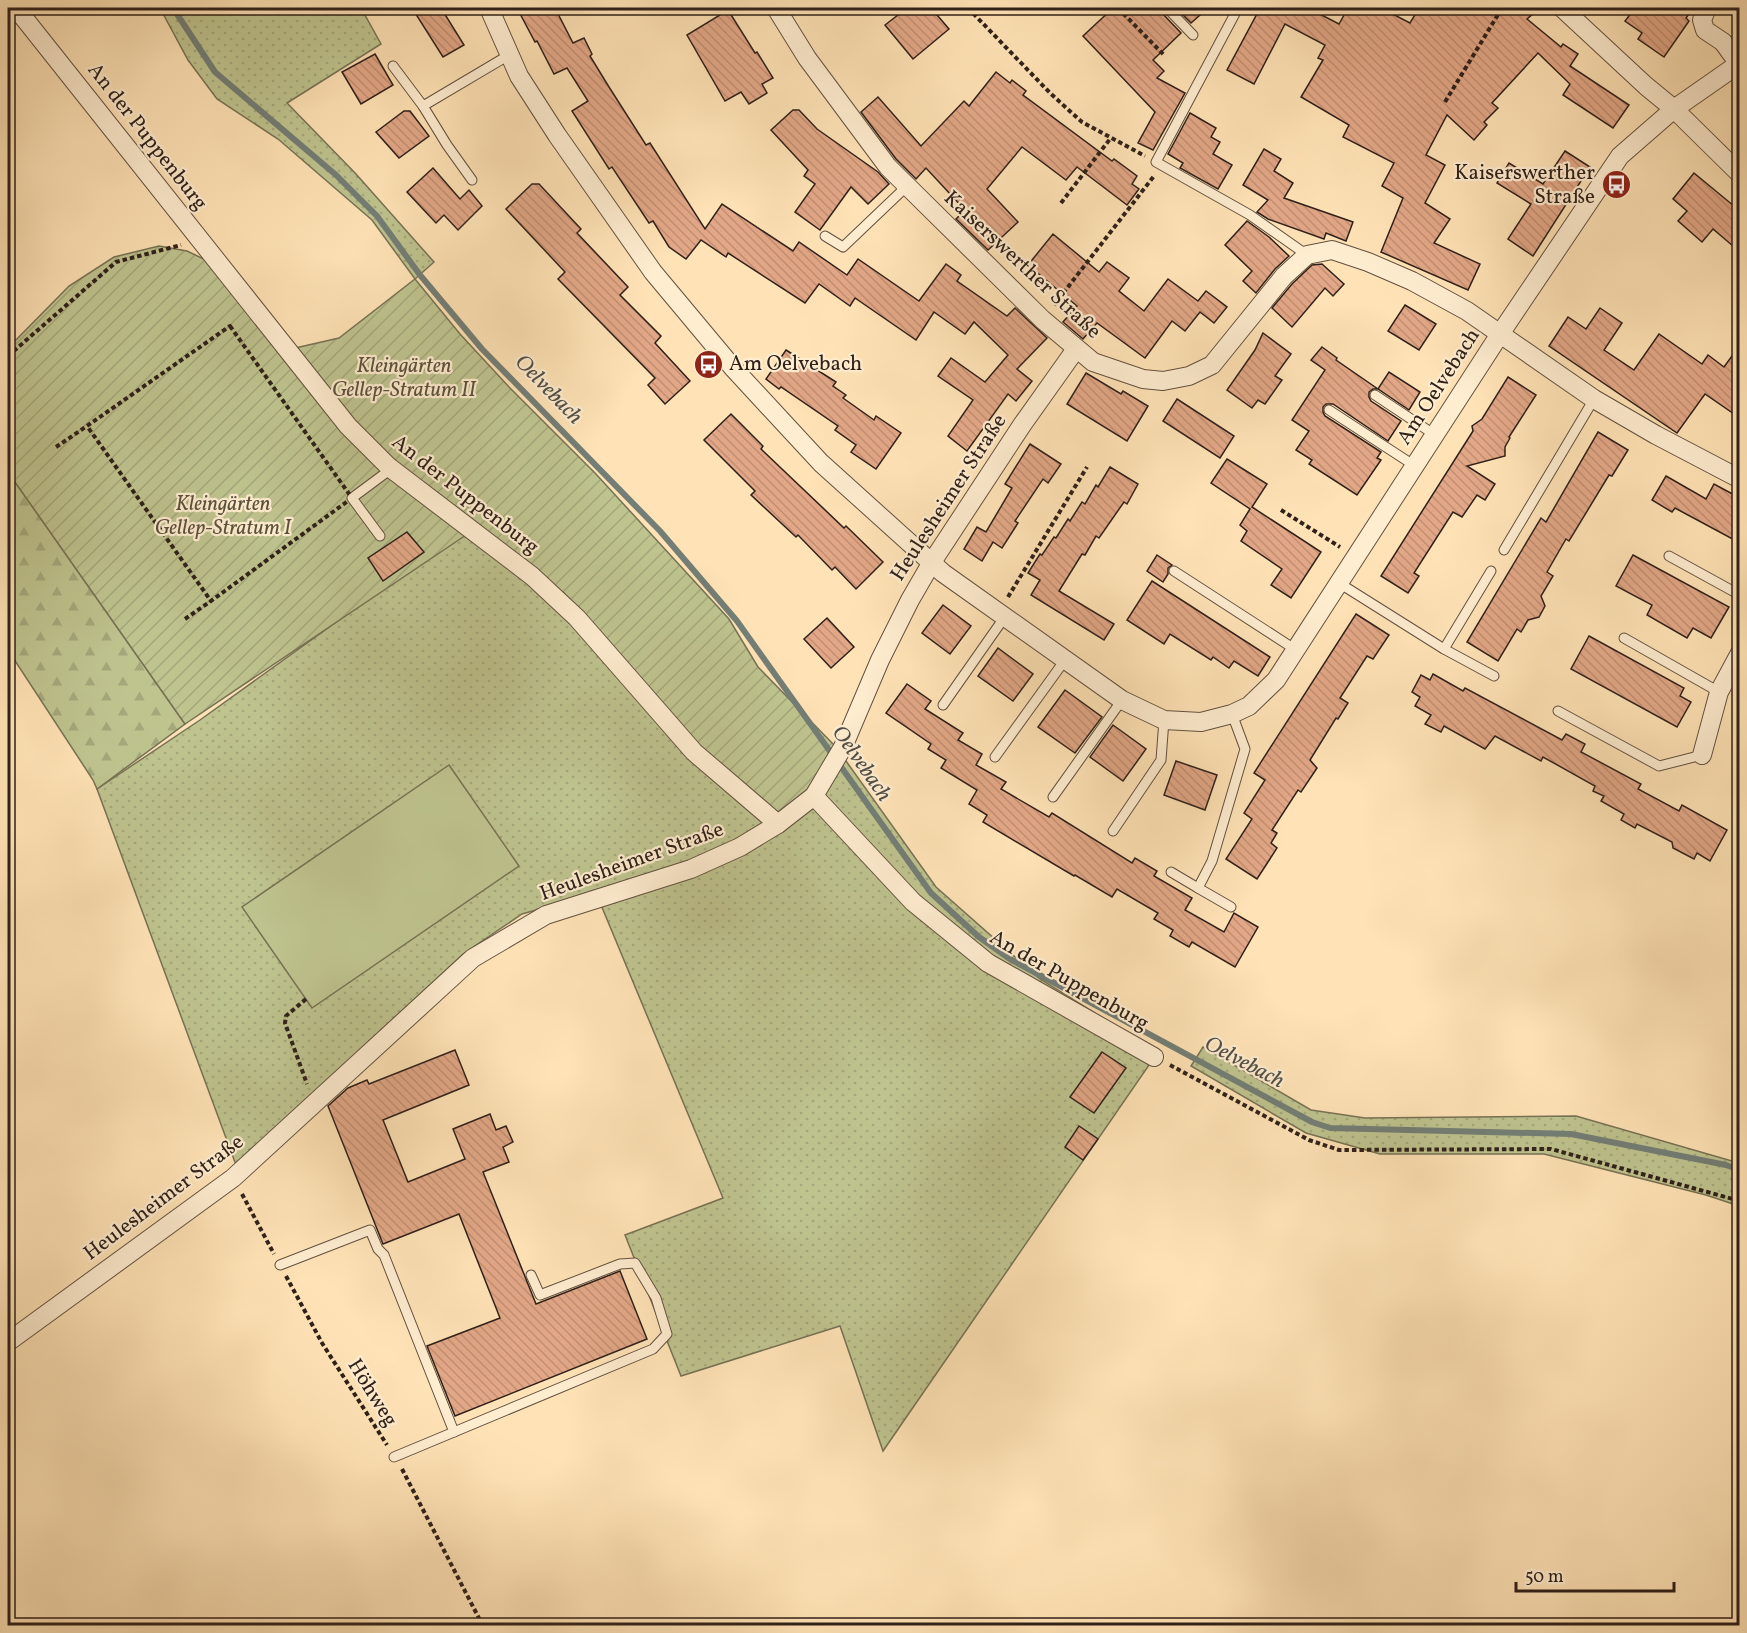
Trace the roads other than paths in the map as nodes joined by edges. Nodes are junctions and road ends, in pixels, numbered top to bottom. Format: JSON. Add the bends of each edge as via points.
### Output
{"nodes":[{"id":1,"x":16,"y":8,"type":"edge"},
{"id":2,"x":489,"y":8,"type":"edge"},
{"id":3,"x":776,"y":8,"type":"edge"},
{"id":4,"x":1167,"y":8,"type":"edge"},
{"id":5,"x":1239,"y":8,"type":"edge"},
{"id":6,"x":1562,"y":8,"type":"edge"},
{"id":7,"x":1707,"y":8,"type":"edge"},
{"id":8,"x":1193,"y":35,"type":"dead end"},
{"id":9,"x":509,"y":55,"type":"junction"},
{"id":10,"x":1739,"y":64,"type":"edge"},
{"id":11,"x":393,"y":66,"type":"dead end"},
{"id":12,"x":423,"y":106,"type":"junction"},
{"id":13,"x":1674,"y":109,"type":"junction"},
{"id":14,"x":1740,"y":174,"type":"edge"},
{"id":15,"x":472,"y":180,"type":"dead end"},
{"id":16,"x":906,"y":186,"type":"junction"},
{"id":17,"x":825,"y":236,"type":"dead end"},
{"id":18,"x":1307,"y":255,"type":"junction"},
{"id":19,"x":1500,"y":334,"type":"junction"},
{"id":20,"x":1076,"y":350,"type":"junction"},
{"id":21,"x":1375,"y":395,"type":"dead end"},
{"id":22,"x":1594,"y":399,"type":"junction"},
{"id":23,"x":1329,"y":410,"type":"dead end"},
{"id":24,"x":1435,"y":435,"type":"junction"},
{"id":25,"x":1415,"y":466,"type":"junction"},
{"id":26,"x":391,"y":469,"type":"junction"},
{"id":27,"x":1740,"y":479,"type":"edge"},
{"id":28,"x":380,"y":536,"type":"dead end"},
{"id":29,"x":1504,"y":550,"type":"dead end"},
{"id":30,"x":1669,"y":556,"type":"dead end"},
{"id":31,"x":932,"y":562,"type":"junction"},
{"id":32,"x":1174,"y":571,"type":"dead end"},
{"id":33,"x":1491,"y":571,"type":"dead end"},
{"id":34,"x":1339,"y":583,"type":"junction"},
{"id":35,"x":1740,"y":595,"type":"edge"},
{"id":36,"x":1001,"y":615,"type":"junction"},
{"id":37,"x":1624,"y":638,"type":"dead end"},
{"id":38,"x":1444,"y":649,"type":"junction"},
{"id":39,"x":1296,"y":650,"type":"junction"},
{"id":40,"x":1740,"y":653,"type":"edge"},
{"id":41,"x":1065,"y":660,"type":"junction"},
{"id":42,"x":1494,"y":676,"type":"dead end"},
{"id":43,"x":1719,"y":692,"type":"junction"},
{"id":44,"x":1122,"y":700,"type":"junction"},
{"id":45,"x":943,"y":705,"type":"dead end"},
{"id":46,"x":1558,"y":711,"type":"dead end"},
{"id":47,"x":1232,"y":714,"type":"junction"},
{"id":48,"x":1164,"y":720,"type":"junction"},
{"id":49,"x":1702,"y":755,"type":"joint"},
{"id":50,"x":995,"y":756,"type":"dead end"},
{"id":51,"x":814,"y":796,"type":"junction"},
{"id":52,"x":1053,"y":796,"type":"dead end"},
{"id":53,"x":778,"y":824,"type":"junction"},
{"id":54,"x":1113,"y":831,"type":"dead end"},
{"id":55,"x":1171,"y":872,"type":"dead end"},
{"id":56,"x":1198,"y":888,"type":"junction"},
{"id":57,"x":1231,"y":907,"type":"dead end"},
{"id":58,"x":1155,"y":1057,"type":"road end"},
{"id":59,"x":280,"y":1264,"type":"road end"},
{"id":60,"x":531,"y":1275,"type":"dead end"},
{"id":61,"x":8,"y":1342,"type":"edge"},
{"id":62,"x":454,"y":1432,"type":"junction"},
{"id":63,"x":394,"y":1457,"type":"road end"}],
"edges":[{"from":1,"to":26,"type":"street","name":"An der Puppenburg","via":[[348,426]]},
{"from":2,"to":9,"type":"street","name":"Am Oelvebach"},
{"from":3,"to":16,"type":"street","name":"Kaiserswerther Straße","via":[[846,112]]},
{"from":4,"to":8,"type":"lane"},
{"from":5,"to":18,"type":"lane","via":[[1159,163],[1250,216]]},
{"from":6,"to":13,"type":"street"},
{"from":7,"to":10,"type":"street","via":[[1702,20],[1705,30],[1723,42]]},
{"from":9,"to":12,"type":"lane"},
{"from":9,"to":31,"type":"street","name":"Am Oelvebach","via":[[557,135],[646,262],[734,369],[821,463]]},
{"from":10,"to":13,"type":"street","name":"Am Oelvebach"},
{"from":11,"to":12,"type":"lane"},
{"from":12,"to":15,"type":"lane"},
{"from":13,"to":14,"type":"street"},
{"from":13,"to":19,"type":"street","name":"Am Oelvebach","via":[[1620,156]]},
{"from":16,"to":17,"type":"lane","via":[[843,248]]},
{"from":16,"to":20,"type":"street","name":"Kaiserswerther Straße"},
{"from":18,"to":19,"type":"street","via":[[1332,250],[1368,262],[1412,281]]},
{"from":18,"to":20,"type":"street","name":"Kaiserswerther Straße","via":[[1284,276],[1212,365],[1189,376],[1143,380],[1093,362]]},
{"from":19,"to":22,"type":"street"},
{"from":19,"to":24,"type":"street","name":"Am Oelvebach"},
{"from":20,"to":31,"type":"street","name":"Heulesheimer Straße"},
{"from":21,"to":24,"type":"lane"},
{"from":22,"to":27,"type":"street"},
{"from":22,"to":29,"type":"lane"},
{"from":23,"to":25,"type":"lane","name":"Am Oelvebach"},
{"from":24,"to":25,"type":"street","name":"Am Oelvebach"},
{"from":25,"to":34,"type":"street","name":"Am Oelvebach"},
{"from":26,"to":28,"type":"lane","via":[[352,498]]},
{"from":26,"to":53,"type":"street","name":"An der Puppenburg","via":[[532,576],[577,618],[694,752]]},
{"from":30,"to":35,"type":"lane"},
{"from":31,"to":36,"type":"street","name":"Am Oelvebach"},
{"from":31,"to":51,"type":"street","name":"Heulesheimer Straße","via":[[880,660],[843,747]]},
{"from":32,"to":39,"type":"lane"},
{"from":33,"to":38,"type":"lane"},
{"from":34,"to":38,"type":"lane"},
{"from":34,"to":39,"type":"street","name":"Am Oelvebach"},
{"from":36,"to":41,"type":"street","name":"Am Oelvebach"},
{"from":36,"to":45,"type":"lane"},
{"from":37,"to":43,"type":"lane"},
{"from":38,"to":42,"type":"lane"},
{"from":39,"to":47,"type":"street","name":"Am Oelvebach","via":[[1276,680],[1249,706]]},
{"from":40,"to":43,"type":"street"},
{"from":41,"to":44,"type":"street","name":"Am Oelvebach"},
{"from":41,"to":50,"type":"lane"},
{"from":43,"to":49,"type":"street"},
{"from":44,"to":48,"type":"street","name":"Am Oelvebach"},
{"from":44,"to":52,"type":"lane"},
{"from":46,"to":49,"type":"lane","via":[[1659,766]]},
{"from":47,"to":48,"type":"street","name":"Am Oelvebach","via":[[1201,722]]},
{"from":47,"to":56,"type":"lane","via":[[1245,749],[1212,861]]},
{"from":48,"to":54,"type":"lane","via":[[1161,760]]},
{"from":51,"to":53,"type":"street","name":"Heulesheimer Straße"},
{"from":51,"to":58,"type":"street","name":"An der Puppenburg","via":[[913,902],[988,963]]},
{"from":53,"to":61,"type":"street","name":"Heulesheimer Straße","via":[[691,869],[546,915],[472,958],[233,1178]]},
{"from":55,"to":56,"type":"lane"},
{"from":56,"to":57,"type":"lane"},
{"from":59,"to":62,"type":"lane","via":[[370,1230],[384,1255]]},
{"from":60,"to":62,"type":"lane","via":[[540,1295],[620,1264],[635,1263],[656,1298],[667,1334],[653,1349]]},
{"from":62,"to":63,"type":"lane"}]}
